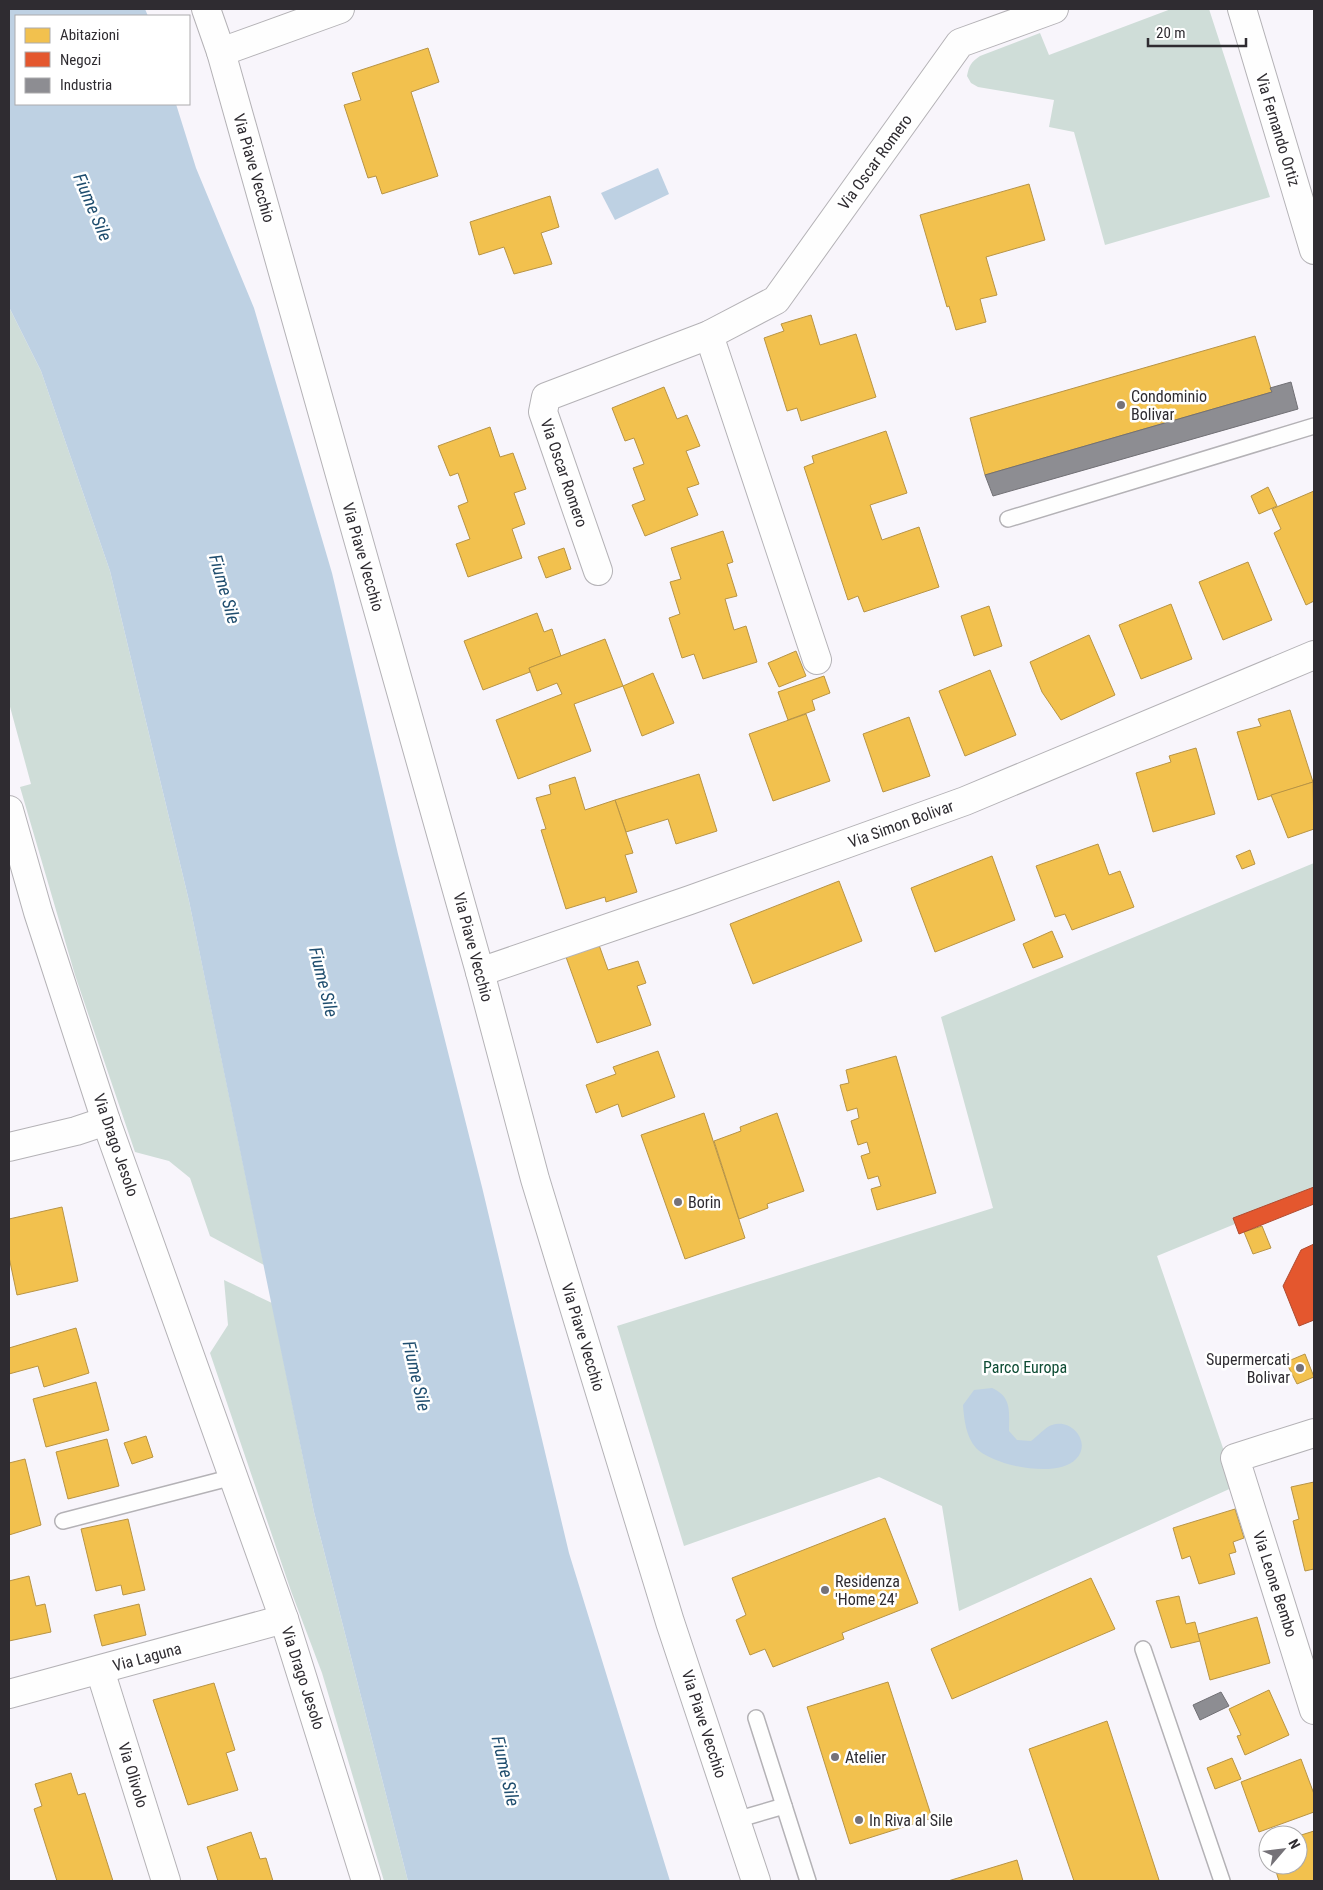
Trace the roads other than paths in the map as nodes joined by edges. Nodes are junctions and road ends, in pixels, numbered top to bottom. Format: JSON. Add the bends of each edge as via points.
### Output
{"nodes":[{"id":1,"x":206,"y":9,"type":"edge"},
{"id":2,"x":340,"y":9,"type":"edge"},
{"id":3,"x":1054,"y":9,"type":"edge"},
{"id":4,"x":1242,"y":9,"type":"edge"},
{"id":5,"x":221,"y":52,"type":"junction"},
{"id":6,"x":1314,"y":250,"type":"edge"},
{"id":7,"x":709,"y":335,"type":"junction"},
{"id":8,"x":1314,"y":426,"type":"edge"},
{"id":9,"x":1008,"y":519,"type":"dead end"},
{"id":10,"x":598,"y":571,"type":"dead end"},
{"id":11,"x":1314,"y":656,"type":"edge"},
{"id":12,"x":817,"y":660,"type":"dead end"},
{"id":13,"x":9,"y":810,"type":"edge"},
{"id":14,"x":480,"y":972,"type":"junction"},
{"id":15,"x":106,"y":1121,"type":"junction"},
{"id":16,"x":9,"y":1147,"type":"edge"},
{"id":17,"x":1314,"y":1433,"type":"edge"},
{"id":18,"x":233,"y":1477,"type":"junction"},
{"id":19,"x":63,"y":1522,"type":"dead end"},
{"id":20,"x":284,"y":1619,"type":"junction"},
{"id":21,"x":1143,"y":1649,"type":"dead end"},
{"id":22,"x":100,"y":1670,"type":"junction"},
{"id":23,"x":9,"y":1694,"type":"edge"},
{"id":24,"x":1314,"y":1710,"type":"edge"},
{"id":25,"x":756,"y":1718,"type":"dead end"},
{"id":26,"x":784,"y":1806,"type":"junction"},
{"id":27,"x":736,"y":1820,"type":"junction"},
{"id":28,"x":166,"y":1881,"type":"edge"},
{"id":29,"x":366,"y":1881,"type":"edge"},
{"id":30,"x":756,"y":1881,"type":"edge"},
{"id":31,"x":808,"y":1881,"type":"edge"},
{"id":32,"x":1222,"y":1881,"type":"edge"}],
"edges":[{"from":1,"to":5,"type":"street","name":"Via Piave Vecchio"},
{"from":2,"to":5,"type":"street"},
{"from":3,"to":7,"type":"street","name":"Via Oscar Romero","via":[[960,43],[776,300]]},
{"from":4,"to":6,"type":"street","name":"Via Fernando Ortiz"},
{"from":5,"to":14,"type":"street","name":"Via Piave Vecchio"},
{"from":7,"to":10,"type":"street","name":"Via Oscar Romero","via":[[546,397],[543,412]]},
{"from":7,"to":12,"type":"street"},
{"from":8,"to":9,"type":"lane"},
{"from":11,"to":14,"type":"street","name":"Via Simon Bolivar","via":[[965,801]]},
{"from":13,"to":15,"type":"street","name":"Via Drago Jesolo","via":[[38,912]]},
{"from":14,"to":27,"type":"street","name":"Via Piave Vecchio","via":[[538,1188],[668,1612]]},
{"from":15,"to":16,"type":"street"},
{"from":15,"to":18,"type":"street","name":"Via Drago Jesolo"},
{"from":17,"to":24,"type":"street","name":"Via Leone Bembo","via":[[1235,1458]]},
{"from":18,"to":19,"type":"lane"},
{"from":18,"to":20,"type":"street","name":"Via Drago Jesolo"},
{"from":20,"to":22,"type":"street","name":"Via Laguna"},
{"from":20,"to":29,"type":"street","name":"Via Drago Jesolo"},
{"from":21,"to":32,"type":"lane"},
{"from":22,"to":23,"type":"street","name":"Via Laguna"},
{"from":22,"to":28,"type":"street","name":"Via Olivolo"},
{"from":25,"to":26,"type":"lane"},
{"from":26,"to":27,"type":"lane"},
{"from":26,"to":31,"type":"lane"},
{"from":27,"to":30,"type":"street","name":"Via Piave Vecchio"}]}
